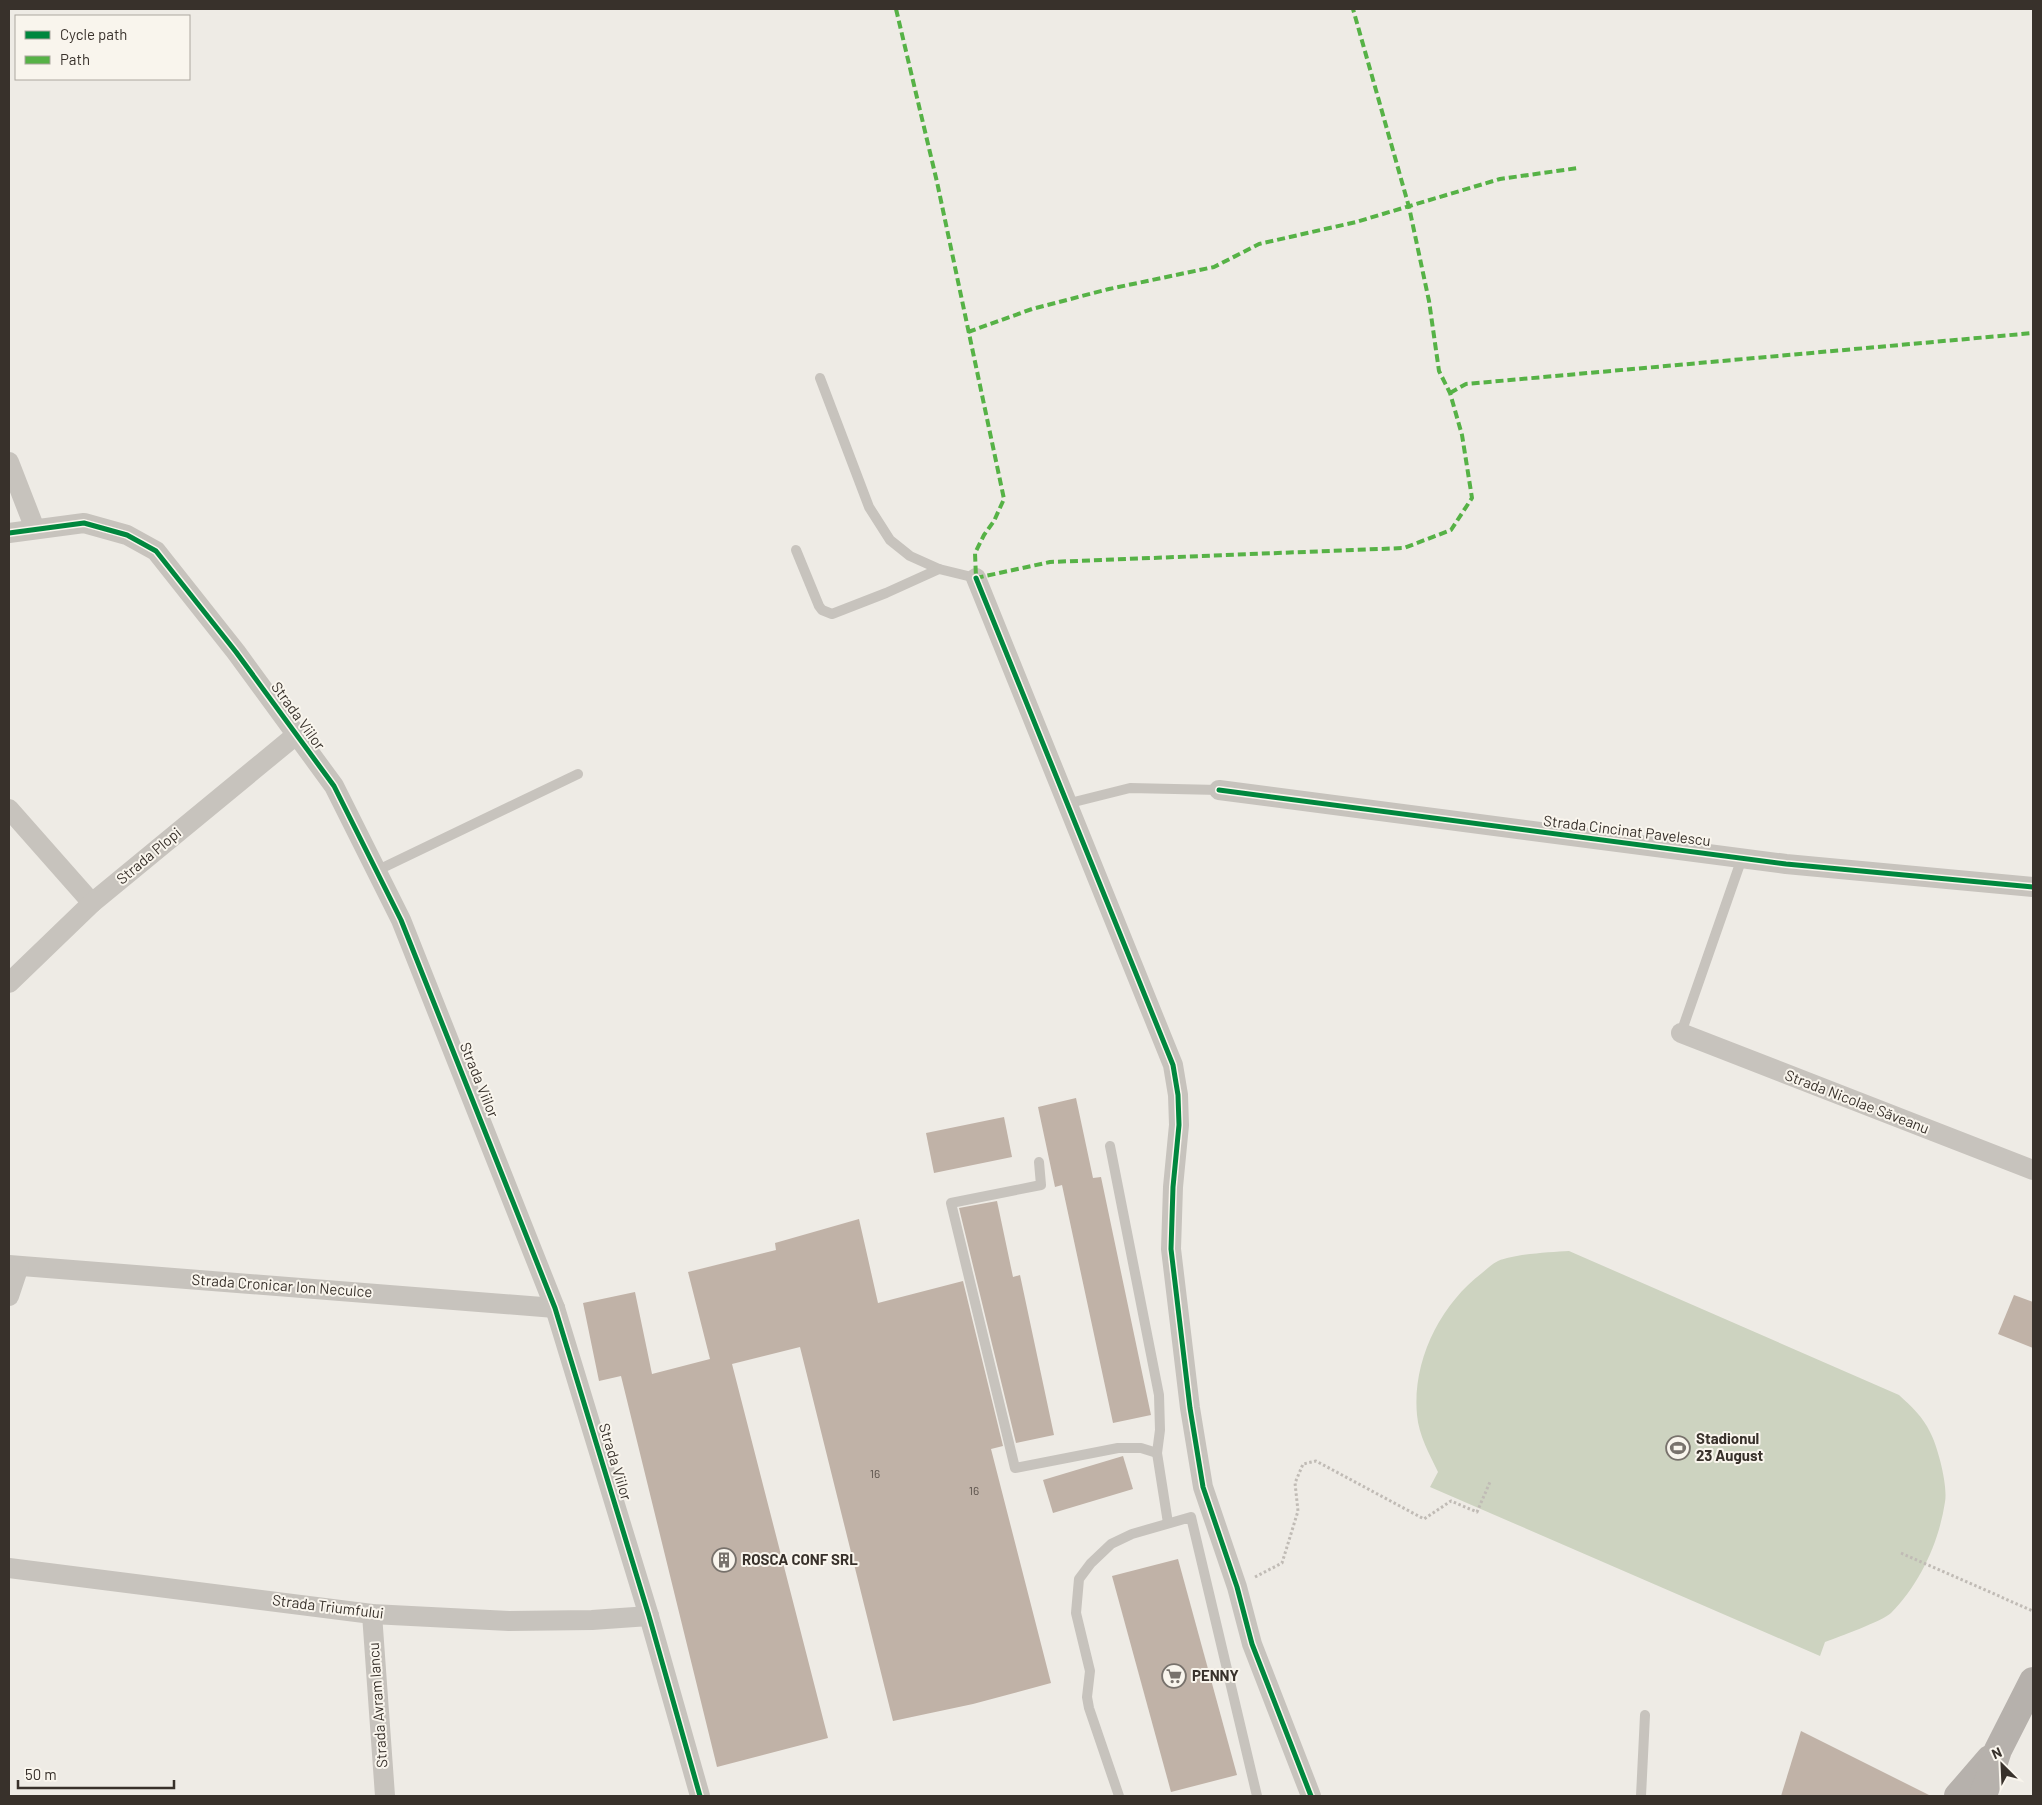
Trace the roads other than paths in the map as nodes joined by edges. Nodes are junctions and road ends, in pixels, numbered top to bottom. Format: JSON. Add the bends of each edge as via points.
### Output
{"nodes":[{"id":1,"x":820,"y":378,"type":"dead end"},
{"id":2,"x":9,"y":462,"type":"edge"},
{"id":3,"x":35,"y":529,"type":"junction"},
{"id":4,"x":9,"y":533,"type":"edge"},
{"id":5,"x":796,"y":550,"type":"dead end"},
{"id":6,"x":939,"y":569,"type":"junction"},
{"id":7,"x":976,"y":578,"type":"joint"},
{"id":8,"x":296,"y":735,"type":"junction"},
{"id":9,"x":578,"y":774,"type":"dead end"},
{"id":10,"x":1219,"y":790,"type":"joint"},
{"id":11,"x":1066,"y":804,"type":"junction"},
{"id":12,"x":9,"y":809,"type":"edge"},
{"id":13,"x":1742,"y":858,"type":"junction"},
{"id":14,"x":376,"y":871,"type":"junction"},
{"id":15,"x":2033,"y":888,"type":"edge"},
{"id":16,"x":92,"y":903,"type":"junction"},
{"id":17,"x":9,"y":983,"type":"edge"},
{"id":18,"x":1681,"y":1033,"type":"joint"},
{"id":19,"x":1110,"y":1146,"type":"dead end"},
{"id":20,"x":1039,"y":1162,"type":"dead end"},
{"id":21,"x":2033,"y":1170,"type":"edge"},
{"id":22,"x":14,"y":1265,"type":"edge"},
{"id":23,"x":9,"y":1296,"type":"edge"},
{"id":24,"x":555,"y":1308,"type":"junction"},
{"id":25,"x":1156,"y":1453,"type":"junction"},
{"id":26,"x":1210,"y":1510,"type":"junction"},
{"id":27,"x":1190,"y":1517,"type":"junction"},
{"id":28,"x":1168,"y":1523,"type":"junction"},
{"id":29,"x":9,"y":1568,"type":"edge"},
{"id":30,"x":372,"y":1614,"type":"junction"},
{"id":31,"x":649,"y":1616,"type":"junction"},
{"id":32,"x":2033,"y":1680,"type":"edge"},
{"id":33,"x":1645,"y":1714,"type":"dead end"},
{"id":34,"x":1998,"y":1750,"type":"junction"},
{"id":35,"x":385,"y":1796,"type":"edge"},
{"id":36,"x":700,"y":1796,"type":"edge"},
{"id":37,"x":1119,"y":1796,"type":"edge"},
{"id":38,"x":1257,"y":1796,"type":"edge"},
{"id":39,"x":1311,"y":1796,"type":"edge"},
{"id":40,"x":1640,"y":1796,"type":"edge"},
{"id":41,"x":1958,"y":1796,"type":"edge"},
{"id":42,"x":1983,"y":1796,"type":"edge"}],
"edges":[{"from":1,"to":6,"type":"lane","via":[[869,507],[890,540],[910,556]]},
{"from":2,"to":3,"type":"street"},
{"from":3,"to":4,"type":"street","name":"Strada Viilor"},
{"from":3,"to":8,"type":"street","name":"Strada Viilor","via":[[84,523],[127,534],[156,551],[236,652]]},
{"from":5,"to":6,"type":"lane","via":[[819,606],[832,614]]},
{"from":6,"to":7,"type":"lane"},
{"from":7,"to":11,"type":"street"},
{"from":8,"to":14,"type":"street","name":"Strada Viilor","via":[[334,786]]},
{"from":8,"to":16,"type":"street","name":"Strada Plopi"},
{"from":9,"to":14,"type":"lane"},
{"from":10,"to":11,"type":"lane","via":[[1130,788]]},
{"from":10,"to":13,"type":"street","name":"Strada Cincinat Pavelescu"},
{"from":11,"to":26,"type":"street","via":[[1173,1065],[1179,1124],[1171,1249],[1190,1408]]},
{"from":12,"to":16,"type":"street"},
{"from":13,"to":15,"type":"street","name":"Strada Cincinat Pavelescu"},
{"from":13,"to":18,"type":"lane"},
{"from":14,"to":24,"type":"street","name":"Strada Viilor","via":[[401,920]]},
{"from":16,"to":17,"type":"street","name":"Strada Plopi"},
{"from":18,"to":21,"type":"street","name":"Strada Nicolae Săveanu"},
{"from":19,"to":25,"type":"lane","via":[[1159,1395],[1160,1430]]},
{"from":20,"to":25,"type":"lane","via":[[1041,1185],[951,1203],[1015,1468],[1118,1448],[1141,1448]]},
{"from":22,"to":23,"type":"street"},
{"from":22,"to":24,"type":"street","name":"Strada Cronicar Ion Neculce"},
{"from":24,"to":31,"type":"street","name":"Strada Viilor"},
{"from":25,"to":28,"type":"lane"},
{"from":26,"to":27,"type":"lane"},
{"from":26,"to":39,"type":"street","via":[[1237,1587],[1252,1644]]},
{"from":27,"to":28,"type":"lane"},
{"from":27,"to":38,"type":"lane"},
{"from":28,"to":37,"type":"lane","via":[[1111,1544],[1090,1562],[1079,1579],[1076,1613],[1090,1671],[1087,1697]]},
{"from":29,"to":30,"type":"street","name":"Strada Triumfului"},
{"from":30,"to":31,"type":"street","name":"Strada Triumfului","via":[[509,1620]]},
{"from":30,"to":35,"type":"street","name":"Strada Avram Iancu"},
{"from":31,"to":36,"type":"street","name":"Strada Viilor"},
{"from":32,"to":34,"type":"main road"},
{"from":33,"to":40,"type":"lane"},
{"from":34,"to":41,"type":"main road"},
{"from":34,"to":42,"type":"main road"}]}
